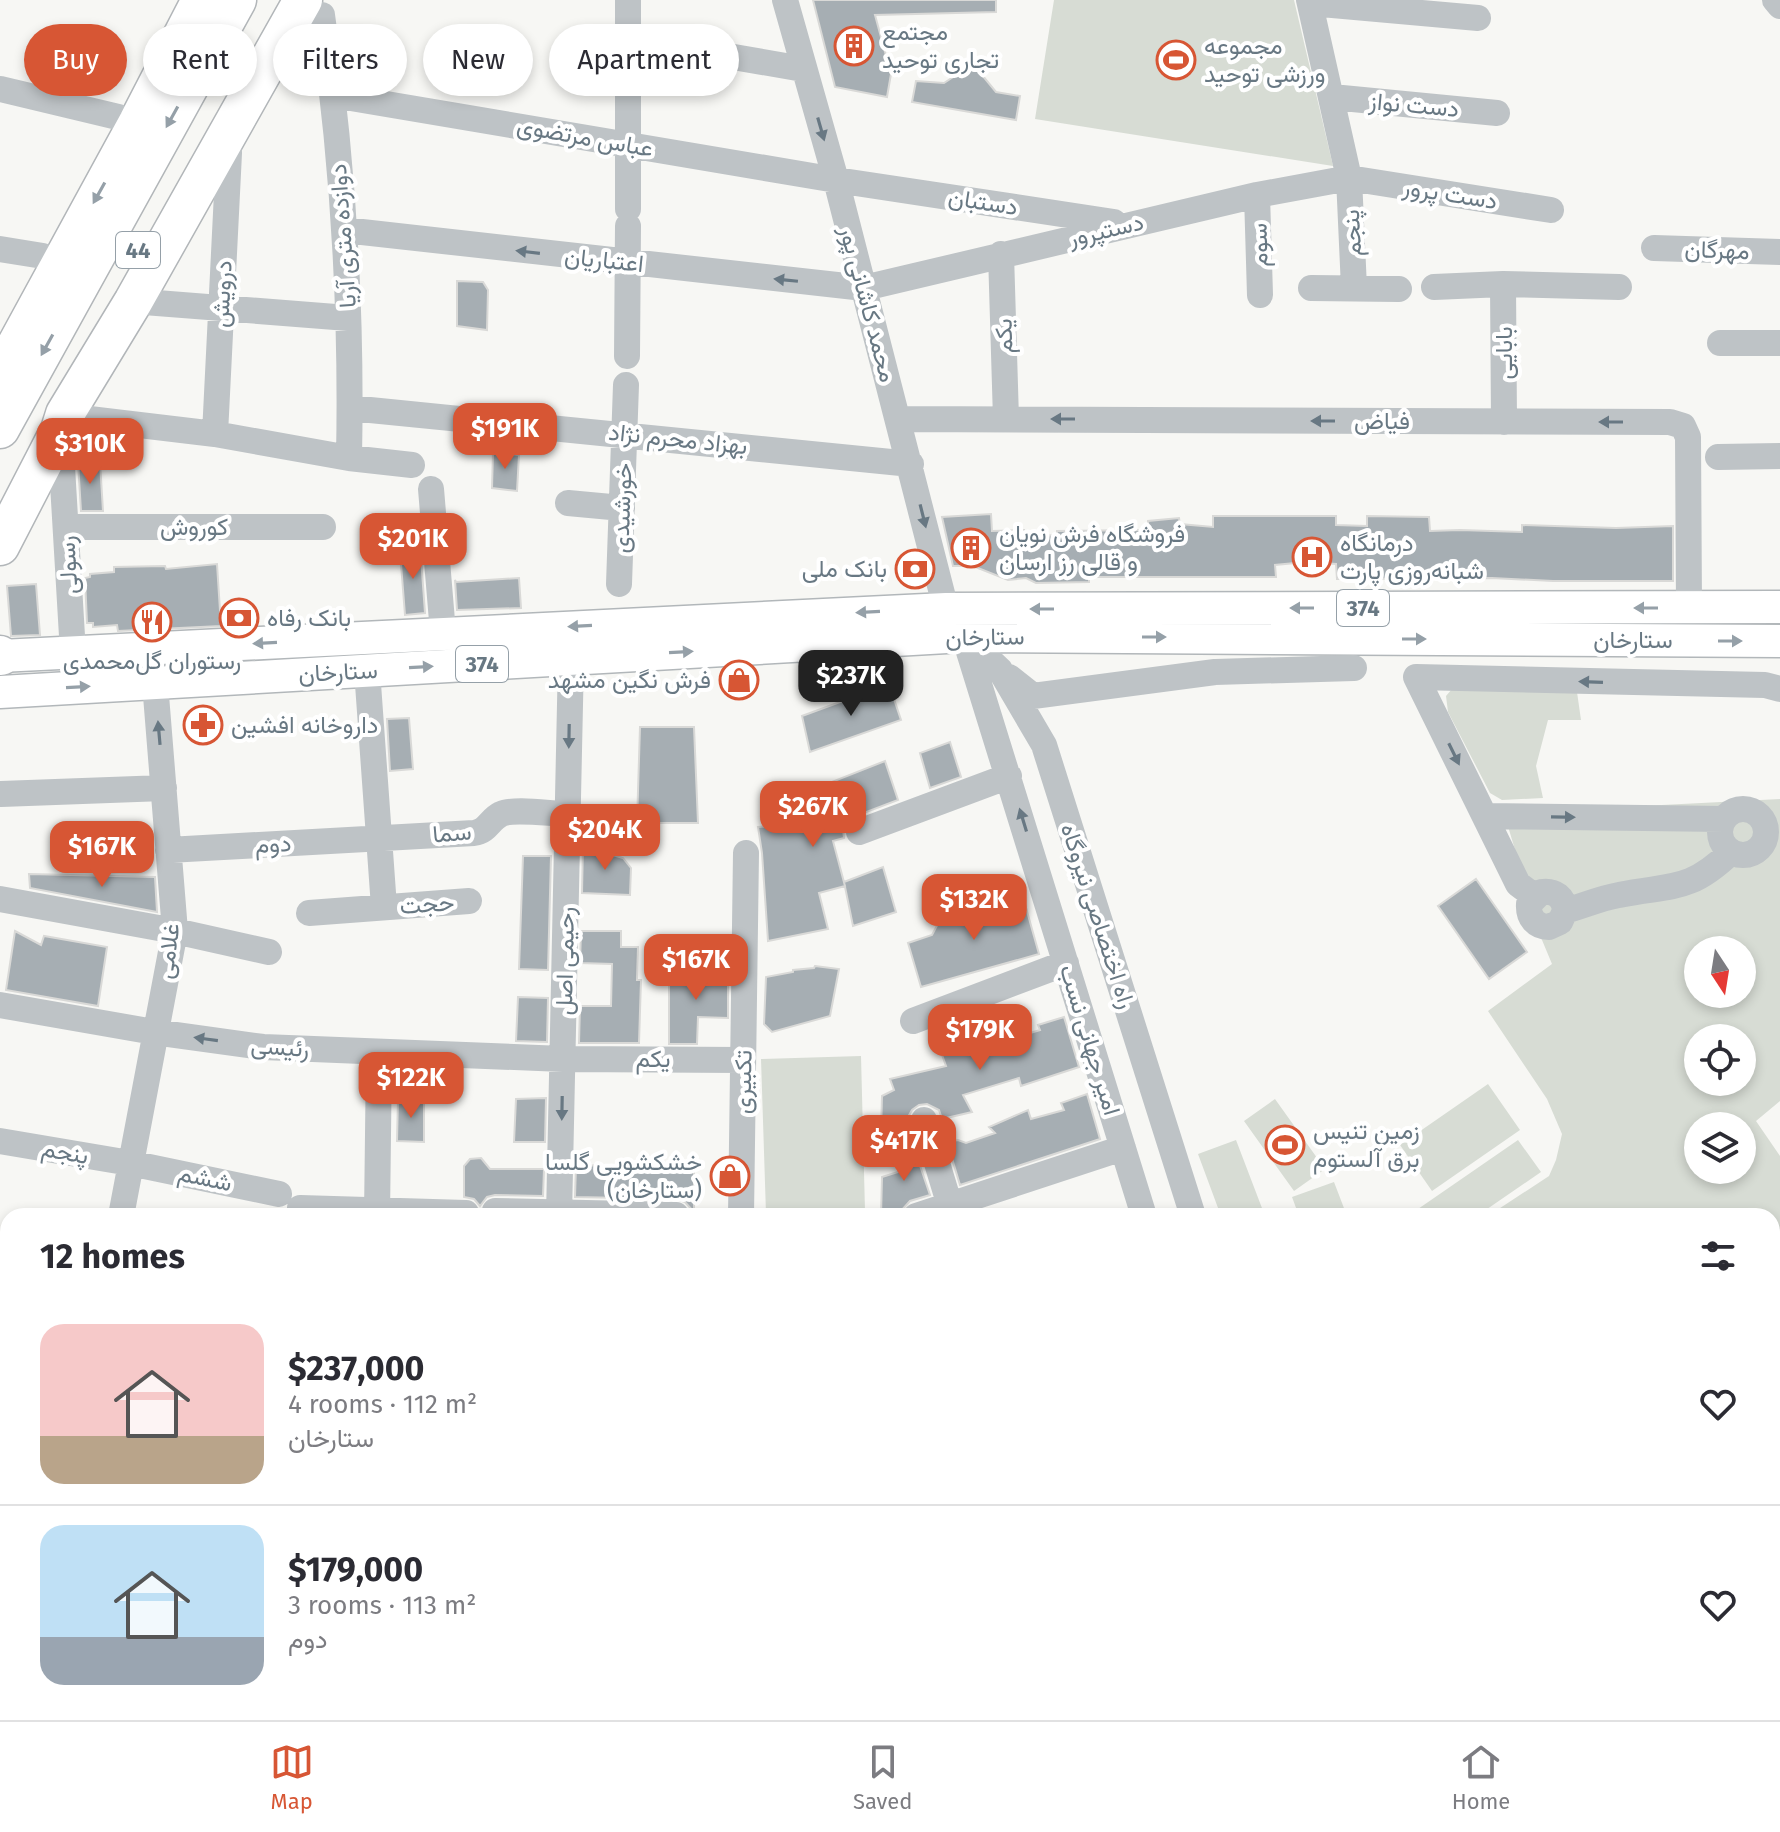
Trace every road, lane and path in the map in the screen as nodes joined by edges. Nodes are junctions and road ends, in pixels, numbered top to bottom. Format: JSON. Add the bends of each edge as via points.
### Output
{"nodes":[{"id":1,"x":201,"y":0,"type":"edge"},
{"id":2,"x":237,"y":0,"type":"edge"},
{"id":3,"x":275,"y":0,"type":"edge"},
{"id":4,"x":628,"y":0,"type":"edge"},
{"id":5,"x":785,"y":0,"type":"edge"},
{"id":6,"x":1775,"y":0,"type":"edge"},
{"id":7,"x":1309,"y":2,"type":"edge"},
{"id":8,"x":1780,"y":6,"type":"edge"},
{"id":9,"x":312,"y":7,"type":"edge"},
{"id":10,"x":1478,"y":18,"type":"dead end"},
{"id":11,"x":629,"y":24,"type":"edge"},
{"id":12,"x":739,"y":58,"type":"edge"},
{"id":13,"x":803,"y":69,"type":"junction"},
{"id":14,"x":0,"y":89,"type":"edge"},
{"id":15,"x":333,"y":96,"type":"edge"},
{"id":16,"x":339,"y":96,"type":"edge"},
{"id":17,"x":628,"y":96,"type":"edge"},
{"id":18,"x":1332,"y":97,"type":"junction"},
{"id":19,"x":1497,"y":113,"type":"dead end"},
{"id":20,"x":118,"y":117,"type":"dead end"},
{"id":21,"x":628,"y":144,"type":"junction"},
{"id":22,"x":229,"y":153,"type":"dead end"},
{"id":23,"x":1349,"y":178,"type":"junction"},
{"id":24,"x":836,"y":180,"type":"junction"},
{"id":25,"x":1257,"y":195,"type":"junction"},
{"id":26,"x":1551,"y":210,"type":"dead end"},
{"id":27,"x":1130,"y":225,"type":"junction"},
{"id":28,"x":344,"y":230,"type":"junction"},
{"id":29,"x":1654,"y":248,"type":"dead end"},
{"id":30,"x":0,"y":249,"type":"edge"},
{"id":31,"x":1780,"y":252,"type":"edge"},
{"id":32,"x":1001,"y":254,"type":"junction"},
{"id":33,"x":43,"y":256,"type":"dead end"},
{"id":34,"x":627,"y":263,"type":"junction"},
{"id":35,"x":1503,"y":284,"type":"junction"},
{"id":36,"x":1434,"y":287,"type":"dead end"},
{"id":37,"x":1619,"y":287,"type":"dead end"},
{"id":38,"x":864,"y":288,"type":"junction"},
{"id":39,"x":1311,"y":288,"type":"dead end"},
{"id":40,"x":1354,"y":288,"type":"junction"},
{"id":41,"x":1399,"y":289,"type":"dead end"},
{"id":42,"x":1260,"y":295,"type":"dead end"},
{"id":43,"x":144,"y":302,"type":"dead end"},
{"id":44,"x":221,"y":308,"type":"junction"},
{"id":45,"x":348,"y":318,"type":"junction"},
{"id":46,"x":1720,"y":343,"type":"dead end"},
{"id":47,"x":1780,"y":343,"type":"edge"},
{"id":48,"x":627,"y":356,"type":"dead end"},
{"id":49,"x":0,"y":375,"type":"edge"},
{"id":50,"x":626,"y":385,"type":"dead end"},
{"id":51,"x":350,"y":408,"type":"junction"},
{"id":52,"x":898,"y":419,"type":"junction"},
{"id":53,"x":1006,"y":419,"type":"junction"},
{"id":54,"x":1504,"y":422,"type":"junction"},
{"id":55,"x":71,"y":424,"type":"junction"},
{"id":56,"x":0,"y":429,"type":"edge"},
{"id":57,"x":215,"y":434,"type":"junction"},
{"id":58,"x":625,"y":434,"type":"junction"},
{"id":59,"x":1780,"y":456,"type":"edge"},
{"id":60,"x":1718,"y":457,"type":"dead end"},
{"id":61,"x":349,"y":458,"type":"junction"},
{"id":62,"x":911,"y":464,"type":"junction"},
{"id":63,"x":412,"y":465,"type":"dead end"},
{"id":64,"x":431,"y":489,"type":"dead end"},
{"id":65,"x":0,"y":499,"type":"edge"},
{"id":66,"x":568,"y":503,"type":"dead end"},
{"id":67,"x":622,"y":508,"type":"junction"},
{"id":68,"x":66,"y":527,"type":"junction"},
{"id":69,"x":323,"y":527,"type":"dead end"},
{"id":70,"x":0,"y":546,"type":"edge"},
{"id":71,"x":619,"y":584,"type":"dead end"},
{"id":72,"x":1689,"y":607,"type":"junction"},
{"id":73,"x":1780,"y":607,"type":"edge"},
{"id":74,"x":946,"y":609,"type":"junction"},
{"id":75,"x":443,"y":633,"type":"junction"},
{"id":76,"x":964,"y":636,"type":"junction"},
{"id":77,"x":1780,"y":641,"type":"edge"},
{"id":78,"x":73,"y":653,"type":"junction"},
{"id":79,"x":571,"y":658,"type":"junction"},
{"id":80,"x":0,"y":665,"type":"edge"},
{"id":81,"x":1354,"y":668,"type":"dead end"},
{"id":82,"x":367,"y":670,"type":"junction"},
{"id":83,"x":1000,"y":670,"type":"junction"},
{"id":84,"x":155,"y":683,"type":"junction"},
{"id":85,"x":1780,"y":689,"type":"edge"},
{"id":86,"x":1009,"y":776,"type":"junction"},
{"id":87,"x":164,"y":788,"type":"junction"},
{"id":88,"x":1,"y":794,"type":"edge"},
{"id":89,"x":1768,"y":812,"type":"edge"},
{"id":90,"x":568,"y":814,"type":"junction"},
{"id":91,"x":1485,"y":816,"type":"junction"},
{"id":92,"x":1724,"y":819,"type":"junction"},
{"id":93,"x":859,"y":832,"type":"dead end"},
{"id":94,"x":377,"y":839,"type":"junction"},
{"id":95,"x":1770,"y":842,"type":"edge"},
{"id":96,"x":168,"y":850,"type":"junction"},
{"id":97,"x":1731,"y":852,"type":"junction"},
{"id":98,"x":746,"y":853,"type":"dead end"},
{"id":99,"x":0,"y":899,"type":"edge"},
{"id":100,"x":469,"y":901,"type":"dead end"},
{"id":101,"x":384,"y":907,"type":"junction"},
{"id":102,"x":309,"y":913,"type":"dead end"},
{"id":103,"x":175,"y":931,"type":"junction"},
{"id":104,"x":269,"y":952,"type":"dead end"},
{"id":105,"x":1066,"y":963,"type":"junction"},
{"id":106,"x":0,"y":1005,"type":"edge"},
{"id":107,"x":913,"y":1021,"type":"dead end"},
{"id":108,"x":154,"y":1032,"type":"junction"},
{"id":109,"x":379,"y":1053,"type":"junction"},
{"id":110,"x":563,"y":1059,"type":"junction"},
{"id":111,"x":743,"y":1060,"type":"junction"},
{"id":112,"x":924,"y":1120,"type":"dead end"},
{"id":113,"x":0,"y":1141,"type":"edge"},
{"id":114,"x":1123,"y":1148,"type":"junction"},
{"id":115,"x":130,"y":1163,"type":"junction"},
{"id":116,"x":122,"y":1208,"type":"edge"},
{"id":117,"x":341,"y":1208,"type":"edge"},
{"id":118,"x":377,"y":1208,"type":"edge"},
{"id":119,"x":560,"y":1208,"type":"edge"},
{"id":120,"x":741,"y":1208,"type":"edge"},
{"id":121,"x":950,"y":1208,"type":"edge"},
{"id":122,"x":959,"y":1208,"type":"edge"},
{"id":123,"x":1142,"y":1208,"type":"edge"},
{"id":124,"x":1190,"y":1208,"type":"edge"}],
"edges":[{"from":1,"to":49,"type":"highway","one_way":true},
{"from":2,"to":56,"type":"highway","number":"44","one_way":true},
{"from":3,"to":65,"type":"highway","number":"44"},
{"from":4,"to":11,"type":"street"},
{"from":5,"to":13,"type":"street","name":"محمد کاشانی پور"},
{"from":6,"to":8,"type":"street"},
{"from":7,"to":10,"type":"street"},
{"from":7,"to":18,"type":"street","name":"پنجم"},
{"from":9,"to":55,"type":"highway","via":[[65,414]]},
{"from":12,"to":13,"type":"street"},
{"from":13,"to":24,"type":"street","name":"محمد کاشانی پور","one_way":true},
{"from":14,"to":20,"type":"street"},
{"from":15,"to":28,"type":"street","name":"دوازده متری آریا"},
{"from":16,"to":21,"type":"street","name":"عباس مرتضوی"},
{"from":17,"to":21,"type":"street"},
{"from":18,"to":19,"type":"street","name":"دست نواز"},
{"from":18,"to":23,"type":"street","name":"پنجم"},
{"from":21,"to":24,"type":"street","name":"عباس مرتضوی"},
{"from":21,"to":34,"type":"street"},
{"from":22,"to":44,"type":"street","name":"درویش"},
{"from":23,"to":25,"type":"street","name":"دستپرور"},
{"from":23,"to":26,"type":"street","name":"دست پرور"},
{"from":23,"to":40,"type":"street","name":"پنجم"},
{"from":24,"to":27,"type":"street","name":"دستبان"},
{"from":24,"to":38,"type":"street","name":"محمد کاشانی پور"},
{"from":25,"to":27,"type":"street","name":"دستپرور"},
{"from":25,"to":42,"type":"street","name":"سوم"},
{"from":27,"to":32,"type":"street","name":"دستپرور"},
{"from":34,"to":28,"type":"street","name":"اعتباریان","one_way":true},
{"from":28,"to":45,"type":"street","name":"دوازده متری آریا"},
{"from":29,"to":31,"type":"street","name":"مهرگان"},
{"from":30,"to":33,"type":"street"},
{"from":32,"to":38,"type":"street","name":"دستپرور"},
{"from":32,"to":53,"type":"street","name":"یکم"},
{"from":38,"to":34,"type":"street","name":"اعتباریان","one_way":true},
{"from":34,"to":48,"type":"street"},
{"from":35,"to":36,"type":"street"},
{"from":35,"to":37,"type":"street"},
{"from":35,"to":54,"type":"street","name":"بابایی"},
{"from":38,"to":52,"type":"street","name":"محمد کاشانی پور"},
{"from":39,"to":40,"type":"street","name":"پنجم"},
{"from":40,"to":41,"type":"street","name":"پنجم"},
{"from":43,"to":44,"type":"street"},
{"from":44,"to":45,"type":"street"},
{"from":44,"to":57,"type":"street","name":"درویش"},
{"from":45,"to":51,"type":"street","name":"دوازده متری آریا"},
{"from":46,"to":47,"type":"street"},
{"from":50,"to":58,"type":"street","name":"خورشیدی"},
{"from":51,"to":58,"type":"street","name":"بهزاد محرم نژاد"},
{"from":51,"to":61,"type":"street","name":"دوازده متری آریا"},
{"from":52,"to":53,"type":"street","name":"فیاض"},
{"from":52,"to":62,"type":"street","name":"محمد کاشانی پور"},
{"from":54,"to":53,"type":"street","name":"فیاض","one_way":true},
{"from":72,"to":54,"type":"street","name":"فیاض","one_way":true,"via":[[1688,437],[1683,426]]},
{"from":55,"to":57,"type":"street"},
{"from":55,"to":68,"type":"street","name":"رسولی"},
{"from":55,"to":70,"type":"highway"},
{"from":57,"to":61,"type":"street"},
{"from":58,"to":62,"type":"street","name":"بهزاد محرم نژاد"},
{"from":58,"to":67,"type":"street","name":"خورشیدی"},
{"from":59,"to":60,"type":"street"},
{"from":61,"to":63,"type":"street"},
{"from":62,"to":74,"type":"street","name":"محمد کاشانی پور","one_way":true},
{"from":64,"to":75,"type":"street"},
{"from":66,"to":67,"type":"street"},
{"from":67,"to":71,"type":"street","name":"خورشیدی"},
{"from":68,"to":69,"type":"street","name":"کوروش"},
{"from":68,"to":78,"type":"street","name":"رسولی"},
{"from":72,"to":73,"type":"main road","name":"ستارخان","number":"374"},
{"from":72,"to":74,"type":"main road","name":"ستارخان","number":"374","one_way":true},
{"from":74,"to":75,"type":"main road","name":"ستارخان","number":"374","one_way":true},
{"from":75,"to":78,"type":"main road","name":"ستارخان","number":"374","one_way":true},
{"from":76,"to":77,"type":"main road","name":"ستارخان","number":"374","one_way":true},
{"from":79,"to":76,"type":"main road","name":"ستارخان","number":"374","one_way":true},
{"from":76,"to":83,"type":"street","name":"راه اختصاصی نیروگاه"},
{"from":76,"to":86,"type":"street","name":"امیر جهانی نسب"},
{"from":78,"to":80,"type":"main road","name":"ستارخان","number":"374"},
{"from":82,"to":79,"type":"main road","name":"ستارخان","number":"374","one_way":true},
{"from":79,"to":90,"type":"street","name":"رحیمی اصل","one_way":true},
{"from":80,"to":84,"type":"main road","name":"ستارخان","number":"374","one_way":true},
{"from":81,"to":83,"type":"street","via":[[1215,672],[1033,696]]},
{"from":82,"to":84,"type":"main road","name":"ستارخان","number":"374"},
{"from":82,"to":94,"type":"street","name":"حجت"},
{"from":83,"to":124,"type":"street","name":"راه اختصاصی نیروگاه","via":[[1044,745]]},
{"from":87,"to":84,"type":"street","name":"غلامی","one_way":true},
{"from":85,"to":91,"type":"street","one_way":true,"via":[[1416,677]]},
{"from":86,"to":93,"type":"street"},
{"from":105,"to":86,"type":"street","name":"امیر جهانی نسب","one_way":true},
{"from":87,"to":88,"type":"street"},
{"from":87,"to":96,"type":"street","name":"غلامی"},
{"from":89,"to":92,"type":"street","via":[[1743,808]]},
{"from":89,"to":95,"type":"street"},
{"from":90,"to":94,"type":"street","name":"سما","via":[[508,812],[481,832]]},
{"from":90,"to":110,"type":"street","name":"رحیمی اصل"},
{"from":91,"to":92,"type":"street","one_way":true},
{"from":91,"to":97,"type":"street","via":[[1518,884],[1534,896],[1553,892],[1565,911],[1616,895],[1685,885]]},
{"from":92,"to":97,"type":"street","via":[[1721,841]]},
{"from":94,"to":96,"type":"street","name":"دوم"},
{"from":94,"to":101,"type":"street","name":"حجت"},
{"from":95,"to":97,"type":"street","via":[[1747,854]]},
{"from":96,"to":103,"type":"street","name":"غلامی"},
{"from":98,"to":111,"type":"street","name":"تکبیری"},
{"from":99,"to":103,"type":"street"},
{"from":100,"to":101,"type":"street","name":"حجت"},
{"from":101,"to":102,"type":"street","name":"حجت"},
{"from":103,"to":104,"type":"street"},
{"from":103,"to":108,"type":"street","name":"غلامی"},
{"from":105,"to":107,"type":"street"},
{"from":105,"to":114,"type":"street","name":"امیر جهانی نسب"},
{"from":106,"to":108,"type":"street","name":"رئیسی"},
{"from":109,"to":108,"type":"street","name":"رئیسی","one_way":true,"via":[[263,1047]]},
{"from":108,"to":115,"type":"street","name":"غلامی"},
{"from":109,"to":110,"type":"street","name":"رئیسی"},
{"from":109,"to":118,"type":"street"},
{"from":110,"to":111,"type":"street","name":"یکم"},
{"from":110,"to":119,"type":"street","name":"رحیمی اصل","one_way":true},
{"from":111,"to":120,"type":"street","name":"تکبیری"},
{"from":112,"to":121,"type":"street"},
{"from":113,"to":115,"type":"street","name":"پنجم"},
{"from":114,"to":122,"type":"street"},
{"from":114,"to":123,"type":"street","name":"امیر جهانی نسب"},
{"from":115,"to":116,"type":"street","name":"غلامی"},
{"from":115,"to":117,"type":"street","name":"ششم"}]}
